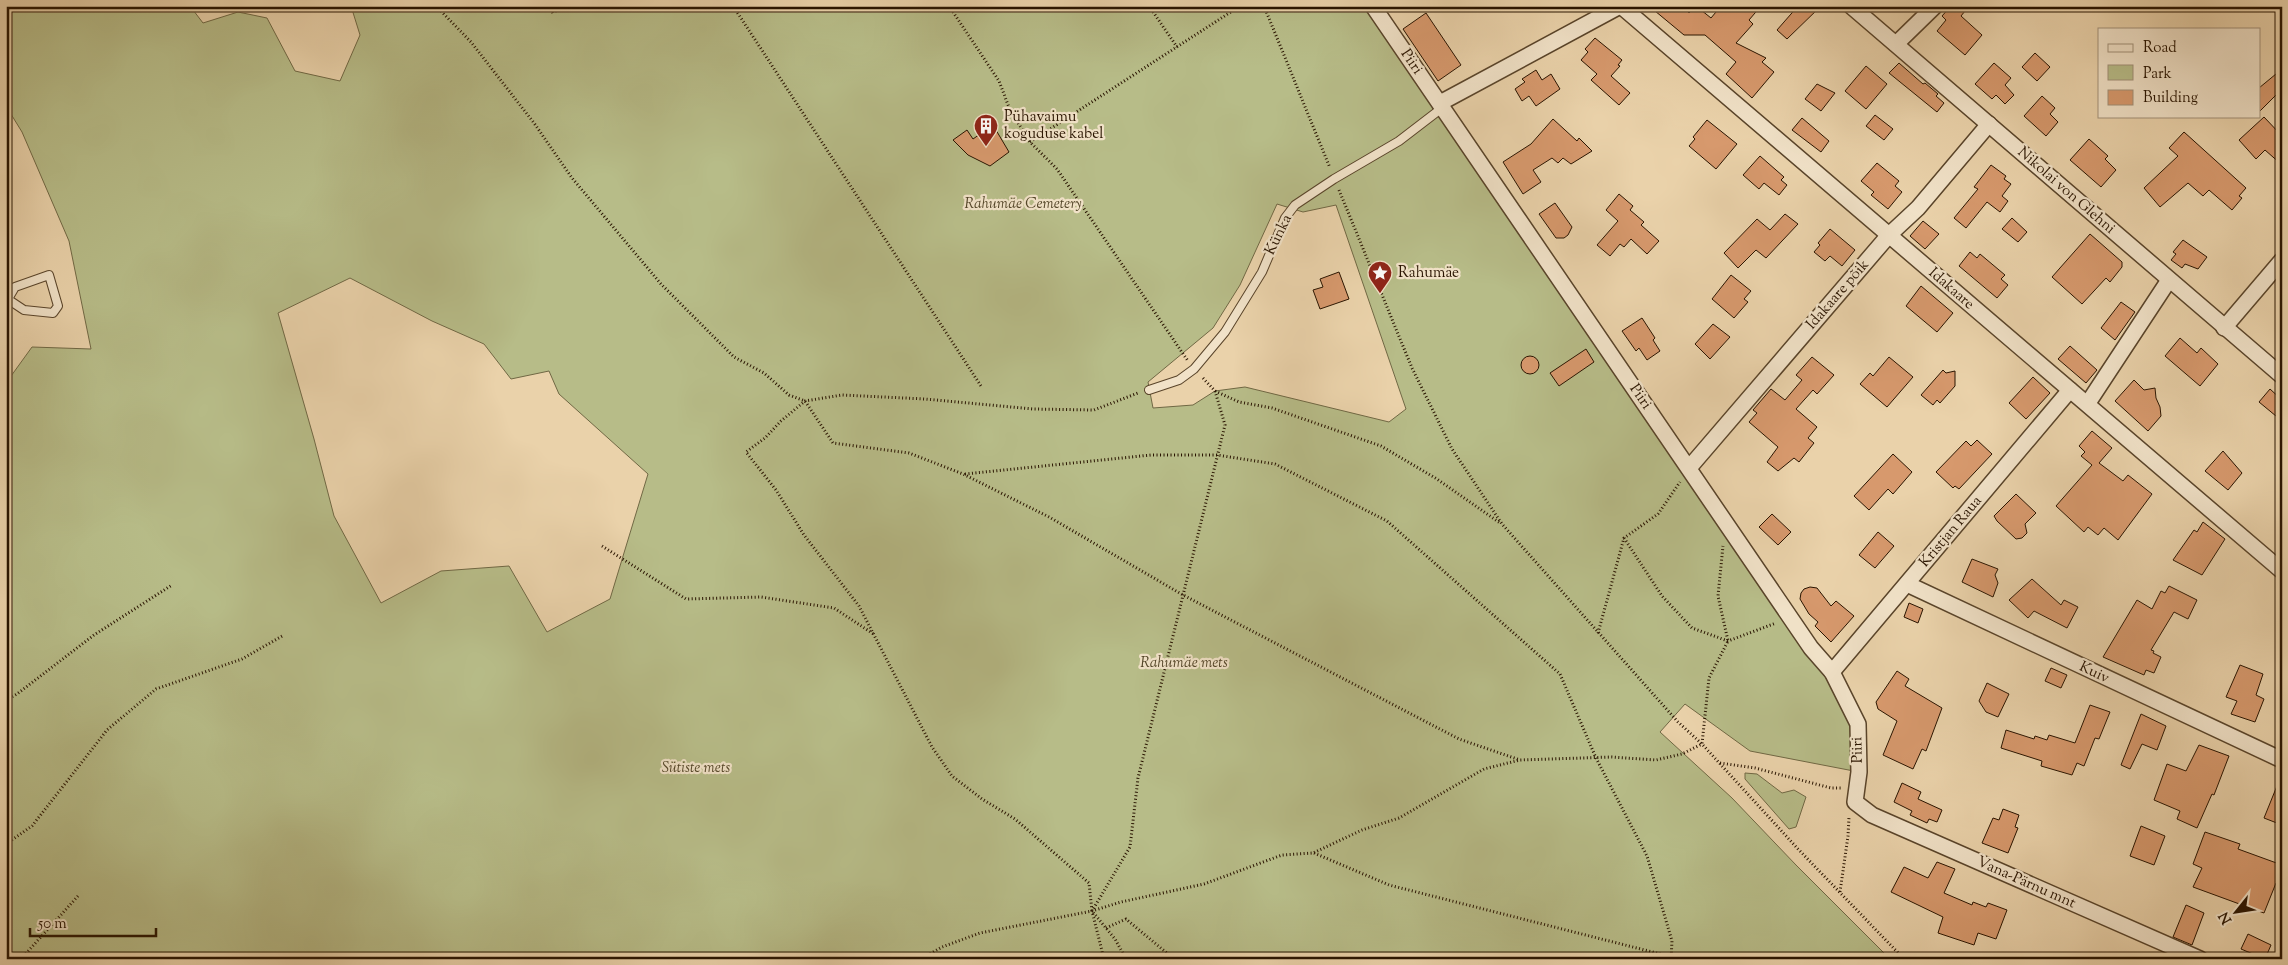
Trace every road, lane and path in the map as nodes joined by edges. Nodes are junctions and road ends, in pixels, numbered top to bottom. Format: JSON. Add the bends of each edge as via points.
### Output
{"nodes":[{"id":1,"x":436,"y":6,"type":"edge"},
{"id":2,"x":548,"y":6,"type":"edge"},
{"id":3,"x":564,"y":6,"type":"edge"},
{"id":4,"x":736,"y":6,"type":"edge"},
{"id":5,"x":949,"y":6,"type":"edge"},
{"id":6,"x":1150,"y":6,"type":"edge"},
{"id":7,"x":1240,"y":6,"type":"edge"},
{"id":8,"x":1264,"y":6,"type":"edge"},
{"id":9,"x":1373,"y":6,"type":"edge"},
{"id":10,"x":1621,"y":6,"type":"edge"},
{"id":11,"x":1851,"y":6,"type":"edge"},
{"id":12,"x":1935,"y":6,"type":"edge"},
{"id":13,"x":1896,"y":44,"type":"junction"},
{"id":14,"x":1177,"y":47,"type":"junction"},
{"id":15,"x":1441,"y":106,"type":"junction"},
{"id":16,"x":1989,"y":124,"type":"junction"},
{"id":17,"x":1030,"y":142,"type":"junction"},
{"id":18,"x":1334,"y":178,"type":"junction"},
{"id":19,"x":1889,"y":236,"type":"junction"},
{"id":20,"x":2282,"y":260,"type":"edge"},
{"id":21,"x":2169,"y":280,"type":"junction"},
{"id":22,"x":7,"y":298,"type":"edge"},
{"id":23,"x":2224,"y":328,"type":"junction"},
{"id":24,"x":1194,"y":369,"type":"junction"},
{"id":25,"x":2282,"y":376,"type":"edge"},
{"id":26,"x":981,"y":386,"type":"dead end"},
{"id":27,"x":1149,"y":390,"type":"joint"},
{"id":28,"x":2070,"y":390,"type":"junction"},
{"id":29,"x":1215,"y":391,"type":"junction"},
{"id":30,"x":805,"y":401,"type":"junction"},
{"id":31,"x":2088,"y":403,"type":"junction"},
{"id":32,"x":1217,"y":455,"type":"junction"},
{"id":33,"x":1689,"y":468,"type":"junction"},
{"id":34,"x":964,"y":474,"type":"junction"},
{"id":35,"x":1726,"y":522,"type":"junction"},
{"id":36,"x":1502,"y":524,"type":"junction"},
{"id":37,"x":1624,"y":538,"type":"junction"},
{"id":38,"x":602,"y":546,"type":"dead end"},
{"id":39,"x":2282,"y":571,"type":"edge"},
{"id":40,"x":1907,"y":584,"type":"junction"},
{"id":41,"x":172,"y":585,"type":"dead end"},
{"id":42,"x":1183,"y":595,"type":"junction"},
{"id":43,"x":1790,"y":618,"type":"junction"},
{"id":44,"x":1598,"y":634,"type":"junction"},
{"id":45,"x":284,"y":635,"type":"dead end"},
{"id":46,"x":875,"y":635,"type":"junction"},
{"id":47,"x":1728,"y":641,"type":"junction"},
{"id":48,"x":1832,"y":672,"type":"junction"},
{"id":49,"x":6,"y":700,"type":"edge"},
{"id":50,"x":1702,"y":744,"type":"junction"},
{"id":51,"x":1596,"y":758,"type":"junction"},
{"id":52,"x":1520,"y":760,"type":"junction"},
{"id":53,"x":2282,"y":760,"type":"edge"},
{"id":54,"x":1719,"y":762,"type":"junction"},
{"id":55,"x":1855,"y":795,"type":"junction"},
{"id":56,"x":6,"y":844,"type":"edge"},
{"id":57,"x":1313,"y":853,"type":"junction"},
{"id":58,"x":1840,"y":892,"type":"junction"},
{"id":59,"x":78,"y":896,"type":"dead end"},
{"id":60,"x":1092,"y":911,"type":"junction"},
{"id":61,"x":1106,"y":928,"type":"junction"},
{"id":62,"x":1671,"y":958,"type":"edge"},
{"id":63,"x":21,"y":959,"type":"edge"},
{"id":64,"x":921,"y":959,"type":"edge"},
{"id":65,"x":1104,"y":959,"type":"edge"},
{"id":66,"x":1126,"y":959,"type":"edge"},
{"id":67,"x":1174,"y":959,"type":"edge"},
{"id":68,"x":1680,"y":959,"type":"edge"},
{"id":69,"x":1904,"y":959,"type":"edge"},
{"id":70,"x":2200,"y":959,"type":"edge"}],
"edges":[{"from":1,"to":30,"type":"path","via":[[471,42],[572,178],[661,284],[734,357],[764,373],[789,395]]},
{"from":2,"to":3,"type":"path","via":[[553,13]]},
{"from":4,"to":26,"type":"path"},
{"from":5,"to":17,"type":"path","via":[[999,80],[1010,110]]},
{"from":6,"to":14,"type":"path"},
{"from":7,"to":14,"type":"path"},
{"from":8,"to":18,"type":"path"},
{"from":9,"to":15,"type":"street","name":"Piiri"},
{"from":10,"to":15,"type":"street","name":"Künka"},
{"from":10,"to":19,"type":"street","name":"Idakaare"},
{"from":11,"to":13,"type":"street","name":"Nikolai von Glehni"},
{"from":12,"to":13,"type":"street"},
{"from":13,"to":16,"type":"street","name":"Nikolai von Glehni"},
{"from":14,"to":17,"type":"path"},
{"from":15,"to":18,"type":"lane","name":"Künka","via":[[1399,141]]},
{"from":15,"to":33,"type":"street","name":"Piiri"},
{"from":16,"to":19,"type":"street","name":"Idakaare põik","via":[[1918,208]]},
{"from":16,"to":21,"type":"street","name":"Nikolai von Glehni"},
{"from":17,"to":24,"type":"path","via":[[1056,169]]},
{"from":18,"to":24,"type":"lane","name":"Künka","via":[[1295,205],[1285,218],[1262,272],[1244,303]]},
{"from":18,"to":36,"type":"path","via":[[1412,368],[1452,450]]},
{"from":19,"to":28,"type":"street","name":"Idakaare"},
{"from":19,"to":33,"type":"street","name":"Idakaare põik"},
{"from":20,"to":23,"type":"street"},
{"from":21,"to":23,"type":"street","name":"Nikolai von Glehni"},
{"from":21,"to":31,"type":"street"},
{"from":22,"to":22,"type":"lane","via":[[24,310],[53,313],[58,306],[49,275],[15,287]]},
{"from":23,"to":25,"type":"street","name":"Nikolai von Glehni"},
{"from":24,"to":27,"type":"lane","name":"Künka","via":[[1179,380]]},
{"from":24,"to":29,"type":"path"},
{"from":27,"to":30,"type":"path","via":[[1094,410],[1033,410],[926,399],[842,395]]},
{"from":28,"to":31,"type":"street","name":"Idakaare"},
{"from":28,"to":40,"type":"street","name":"Kristjan Raua"},
{"from":29,"to":32,"type":"path","via":[[1224,425]]},
{"from":29,"to":36,"type":"path","via":[[1239,402],[1272,408],[1381,446],[1437,479]]},
{"from":30,"to":34,"type":"path","via":[[833,444],[909,453]]},
{"from":30,"to":46,"type":"path","via":[[746,452],[776,490],[804,535],[860,606]]},
{"from":31,"to":39,"type":"street","name":"Idakaare"},
{"from":32,"to":34,"type":"path","via":[[1151,455]]},
{"from":32,"to":42,"type":"path"},
{"from":32,"to":51,"type":"path","via":[[1275,464],[1387,521],[1560,674]]},
{"from":33,"to":35,"type":"street","name":"Piiri"},
{"from":33,"to":37,"type":"path","via":[[1658,514]]},
{"from":34,"to":42,"type":"path","via":[[1049,517]]},
{"from":35,"to":43,"type":"street","name":"Piiri"},
{"from":35,"to":47,"type":"path","via":[[1718,596]]},
{"from":36,"to":44,"type":"path"},
{"from":37,"to":44,"type":"path"},
{"from":37,"to":47,"type":"path","via":[[1662,596],[1692,628]]},
{"from":38,"to":46,"type":"path","via":[[686,599],[761,597],[834,608]]},
{"from":40,"to":48,"type":"street","name":"Kristjan Raua"},
{"from":40,"to":53,"type":"street","name":"Kuiv"},
{"from":41,"to":49,"type":"path"},
{"from":42,"to":52,"type":"path","via":[[1459,740]]},
{"from":42,"to":60,"type":"path","via":[[1138,778],[1130,848]]},
{"from":43,"to":47,"type":"path"},
{"from":43,"to":48,"type":"street","name":"Piiri"},
{"from":44,"to":50,"type":"path"},
{"from":45,"to":56,"type":"path","via":[[242,659],[156,689],[107,730],[32,826]]},
{"from":46,"to":60,"type":"path","via":[[932,747],[952,776],[1015,820],[1089,883]]},
{"from":47,"to":50,"type":"path","via":[[1709,678]]},
{"from":48,"to":55,"type":"street","name":"Piiri","via":[[1858,724],[1859,772]]},
{"from":50,"to":51,"type":"path","via":[[1682,754],[1656,760]]},
{"from":50,"to":54,"type":"path"},
{"from":51,"to":52,"type":"path"},
{"from":51,"to":62,"type":"path","via":[[1647,856],[1672,941]]},
{"from":52,"to":57,"type":"path","via":[[1484,769],[1399,818],[1362,830]]},
{"from":54,"to":55,"type":"path","via":[[1755,768]]},
{"from":54,"to":58,"type":"path"},
{"from":55,"to":58,"type":"path","via":[[1849,816]]},
{"from":55,"to":70,"type":"street","name":"Vana-Pärnu mnt","via":[[1872,815]]},
{"from":57,"to":60,"type":"path","via":[[1282,855],[1204,884]]},
{"from":57,"to":62,"type":"path","via":[[1389,885]]},
{"from":58,"to":69,"type":"path"},
{"from":59,"to":63,"type":"path"},
{"from":60,"to":61,"type":"path"},
{"from":60,"to":64,"type":"path","via":[[980,933],[942,947]]},
{"from":60,"to":65,"type":"path"},
{"from":61,"to":66,"type":"path"},
{"from":61,"to":67,"type":"path","via":[[1126,919]]},
{"from":62,"to":68,"type":"path"}]}
